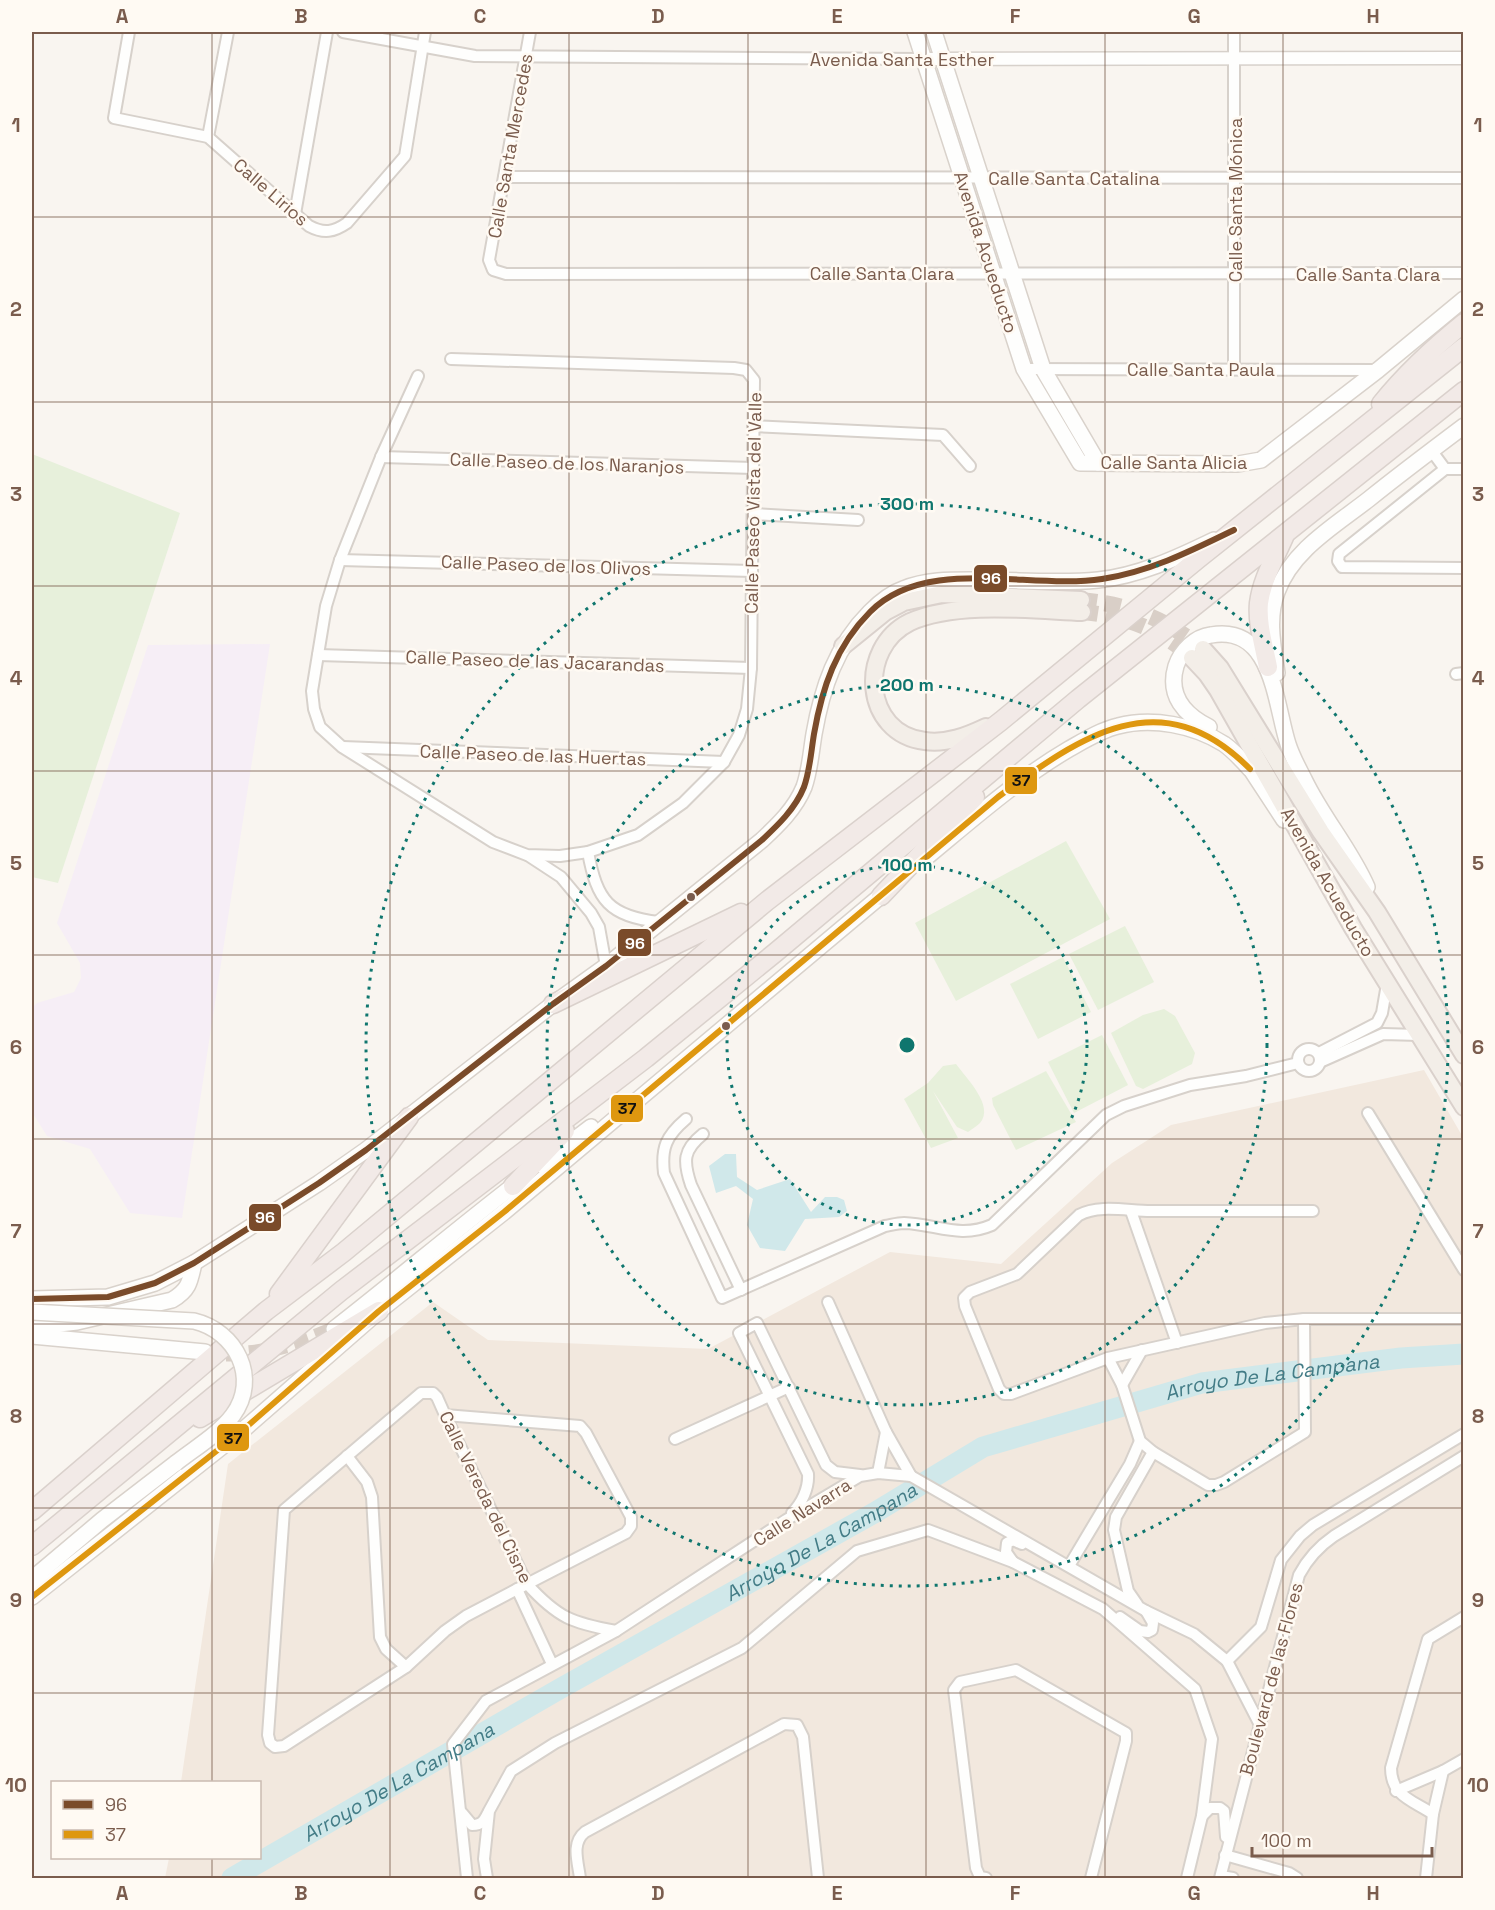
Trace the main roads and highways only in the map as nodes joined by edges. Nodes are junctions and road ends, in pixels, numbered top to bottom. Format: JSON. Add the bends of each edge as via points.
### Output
{"nodes":[{"id":1,"x":915,"y":32,"type":"edge"},
{"id":2,"x":934,"y":32,"type":"edge"},
{"id":3,"x":1464,"y":298,"type":"edge"},
{"id":4,"x":1464,"y":323,"type":"edge"},
{"id":5,"x":1464,"y":347,"type":"edge"},
{"id":6,"x":1464,"y":391,"type":"edge"},
{"id":7,"x":1464,"y":426,"type":"edge"},
{"id":8,"x":1361,"y":429,"type":"junction"},
{"id":9,"x":1080,"y":463,"type":"joint"},
{"id":10,"x":1098,"y":463,"type":"junction"},
{"id":11,"x":1234,"y":530,"type":"junction"},
{"id":12,"x":1287,"y":532,"type":"junction"},
{"id":13,"x":843,"y":646,"type":"junction"},
{"id":14,"x":1268,"y":667,"type":"junction"},
{"id":15,"x":1001,"y":720,"type":"junction"},
{"id":16,"x":1284,"y":727,"type":"junction"},
{"id":17,"x":1024,"y":744,"type":"junction"},
{"id":18,"x":1250,"y":769,"type":"junction"},
{"id":19,"x":1310,"y":852,"type":"junction"},
{"id":20,"x":881,"y":896,"type":"junction"},
{"id":21,"x":767,"y":900,"type":"junction"},
{"id":22,"x":1377,"y":912,"type":"junction"},
{"id":23,"x":553,"y":1004,"type":"junction"},
{"id":24,"x":1462,"y":1050,"type":"edge"},
{"id":25,"x":692,"y":1056,"type":"junction"},
{"id":26,"x":646,"y":1058,"type":"junction"},
{"id":27,"x":1464,"y":1107,"type":"edge"},
{"id":28,"x":409,"y":1117,"type":"junction"},
{"id":29,"x":513,"y":1186,"type":"junction"},
{"id":30,"x":194,"y":1263,"type":"junction"},
{"id":31,"x":32,"y":1299,"type":"edge"},
{"id":32,"x":266,"y":1311,"type":"junction"},
{"id":33,"x":379,"y":1311,"type":"junction"},
{"id":34,"x":32,"y":1312,"type":"edge"},
{"id":35,"x":32,"y":1327,"type":"edge"},
{"id":36,"x":334,"y":1329,"type":"tunnel mouth"},
{"id":37,"x":32,"y":1335,"type":"edge"},
{"id":38,"x":205,"y":1352,"type":"dead end"},
{"id":39,"x":144,"y":1451,"type":"junction"},
{"id":40,"x":32,"y":1511,"type":"edge"},
{"id":41,"x":32,"y":1546,"type":"edge"},
{"id":42,"x":32,"y":1579,"type":"edge"},
{"id":43,"x":32,"y":1597,"type":"edge"}],
"edges":[{"from":1,"to":9,"type":"main road","name":"Avenida Acueducto","via":[[1024,369]]},
{"from":2,"to":10,"type":"main road","name":"Avenida Acueducto","via":[[1043,369]]},
{"from":3,"to":10,"type":"main road","name":"Calle Santa Alicia","via":[[1261,460],[1246,464]]},
{"from":4,"to":8,"type":"highway","via":[[1404,375]]},
{"from":5,"to":8,"type":"highway"},
{"from":6,"to":12,"type":"highway"},
{"from":7,"to":16,"type":"main road","via":[[1316,541],[1282,579],[1271,622]]},
{"from":8,"to":11,"type":"highway"},
{"from":9,"to":10,"type":"main road","name":"Calle Santa Alicia"},
{"from":11,"to":13,"type":"main road","via":[[1183,555],[1099,580],[955,580],[901,589],[870,611]]},
{"from":11,"to":15,"type":"highway"},
{"from":12,"to":14,"type":"highway","via":[[1268,572],[1259,604]]},
{"from":12,"to":17,"type":"highway"},
{"from":13,"to":15,"type":"main road","via":[[885,612],[904,602],[942,594],[1082,606],[943,613],[911,622],[886,641],[878,655],[874,686],[884,718],[895,729],[910,738],[942,742],[964,737]]},
{"from":13,"to":23,"type":"main road","via":[[820,699],[803,789],[780,823],[606,966]]},
{"from":14,"to":16,"type":"main road"},
{"from":14,"to":18,"type":"main road","via":[[1246,641],[1217,634],[1189,646],[1179,658],[1175,673],[1176,692],[1184,711],[1224,736]]},
{"from":15,"to":21,"type":"highway"},
{"from":16,"to":22,"type":"main road","via":[[1307,785],[1364,882]]},
{"from":17,"to":20,"type":"highway"},
{"from":17,"to":26,"type":"highway"},
{"from":18,"to":19,"type":"main road","via":[[1300,844]]},
{"from":18,"to":20,"type":"main road","via":[[1224,744],[1186,728],[1142,722],[1108,729],[1032,772],[998,797]]},
{"from":19,"to":22,"type":"main road","name":"Avenida Acueducto","via":[[1198,654],[1220,668],[1321,832]]},
{"from":19,"to":27,"type":"main road","name":"Avenida Acueducto"},
{"from":20,"to":25,"type":"main road"},
{"from":21,"to":23,"type":"highway"},
{"from":21,"to":32,"type":"highway","via":[[344,1252]]},
{"from":22,"to":24,"type":"main road","name":"Avenida Acueducto"},
{"from":23,"to":28,"type":"main road"},
{"from":25,"to":29,"type":"main road"},
{"from":25,"to":33,"type":"main road"},
{"from":26,"to":29,"type":"highway","via":[[575,1121]]},
{"from":26,"to":39,"type":"highway","via":[[341,1291]]},
{"from":28,"to":30,"type":"main road","via":[[293,1200]]},
{"from":28,"to":32,"type":"highway"},
{"from":29,"to":36,"type":"main road"},
{"from":30,"to":31,"type":"main road","via":[[155,1283],[108,1297]]},
{"from":30,"to":35,"type":"main road","via":[[184,1293],[172,1300],[77,1322]]},
{"from":32,"to":40,"type":"highway"},
{"from":33,"to":39,"type":"highway"},
{"from":33,"to":43,"type":"main road","via":[[243,1430]]},
{"from":34,"to":42,"type":"main road","bridge":true,"via":[[194,1321],[217,1329],[229,1340],[238,1353],[244,1384],[227,1422]]},
{"from":37,"to":38,"type":"main road"},
{"from":39,"to":41,"type":"highway"}]}
